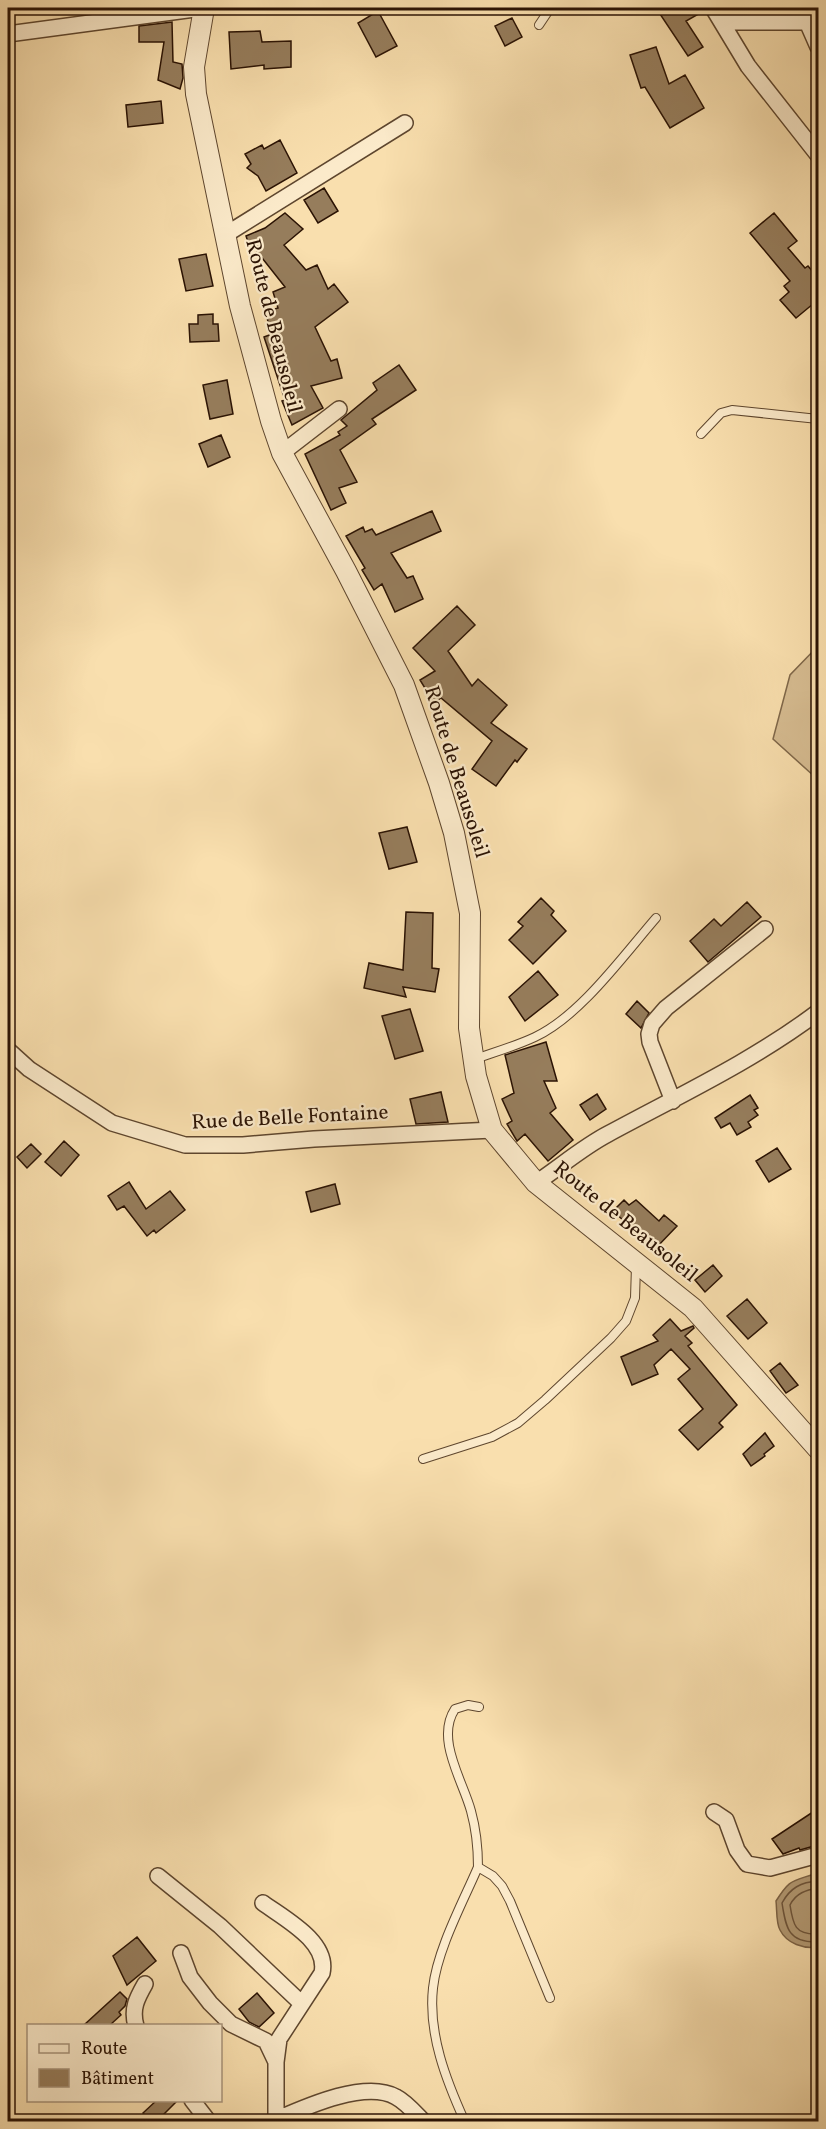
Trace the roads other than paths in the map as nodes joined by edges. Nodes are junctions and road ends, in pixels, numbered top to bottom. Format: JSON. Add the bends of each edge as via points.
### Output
{"nodes":[{"id":1,"x":203,"y":8,"type":"edge"},
{"id":2,"x":548,"y":8,"type":"edge"},
{"id":3,"x":713,"y":8,"type":"edge"},
{"id":4,"x":722,"y":22,"type":"junction"},
{"id":5,"x":813,"y":22,"type":"edge"},
{"id":6,"x":539,"y":25,"type":"dead end"},
{"id":7,"x":8,"y":34,"type":"edge"},
{"id":8,"x":819,"y":47,"type":"edge"},
{"id":9,"x":405,"y":123,"type":"dead end"},
{"id":10,"x":819,"y":155,"type":"edge"},
{"id":11,"x":225,"y":235,"type":"junction"},
{"id":12,"x":339,"y":409,"type":"dead end"},
{"id":13,"x":819,"y":419,"type":"edge"},
{"id":14,"x":702,"y":434,"type":"dead end"},
{"id":15,"x":282,"y":453,"type":"junction"},
{"id":16,"x":656,"y":918,"type":"dead end"},
{"id":17,"x":765,"y":929,"type":"dead end"},
{"id":18,"x":819,"y":1012,"type":"edge"},
{"id":19,"x":8,"y":1050,"type":"edge"},
{"id":20,"x":474,"y":1060,"type":"junction"},
{"id":21,"x":672,"y":1101,"type":"junction"},
{"id":22,"x":492,"y":1130,"type":"junction"},
{"id":23,"x":536,"y":1183,"type":"junction"},
{"id":24,"x":636,"y":1261,"type":"junction"},
{"id":25,"x":819,"y":1449,"type":"edge"},
{"id":26,"x":423,"y":1459,"type":"dead end"},
{"id":27,"x":479,"y":1707,"type":"dead end"},
{"id":28,"x":714,"y":1812,"type":"dead end"},
{"id":29,"x":819,"y":1855,"type":"edge"},
{"id":30,"x":478,"y":1867,"type":"junction"},
{"id":31,"x":158,"y":1876,"type":"dead end"},
{"id":32,"x":263,"y":1903,"type":"dead end"},
{"id":33,"x":181,"y":1953,"type":"dead end"},
{"id":34,"x":145,"y":1984,"type":"dead end"},
{"id":35,"x":550,"y":1998,"type":"dead end"},
{"id":36,"x":301,"y":2003,"type":"junction"},
{"id":37,"x":136,"y":2024,"type":"edge"},
{"id":38,"x":276,"y":2062,"type":"junction"},
{"id":39,"x":194,"y":2102,"type":"edge"},
{"id":40,"x":274,"y":2120,"type":"edge"},
{"id":41,"x":209,"y":2121,"type":"edge"},
{"id":42,"x":424,"y":2121,"type":"edge"},
{"id":43,"x":465,"y":2121,"type":"edge"}],
"edges":[{"from":1,"to":7,"type":"street"},
{"from":1,"to":11,"type":"street","name":"Route de Beausoleil","via":[[194,67],[196,94]]},
{"from":2,"to":6,"type":"lane"},
{"from":3,"to":4,"type":"street"},
{"from":4,"to":5,"type":"street"},
{"from":4,"to":10,"type":"street","via":[[748,66]]},
{"from":5,"to":8,"type":"street"},
{"from":9,"to":11,"type":"street"},
{"from":11,"to":15,"type":"street","name":"Route de Beausoleil","via":[[240,306]]},
{"from":12,"to":15,"type":"street"},
{"from":13,"to":14,"type":"lane","via":[[732,410],[721,413]]},
{"from":15,"to":20,"type":"street","name":"Route de Beausoleil","via":[[404,686],[439,783],[454,832],[470,913],[469,1028]]},
{"from":16,"to":20,"type":"lane","via":[[582,1003],[558,1023],[536,1036]]},
{"from":17,"to":21,"type":"street","via":[[666,1008],[652,1024],[650,1042]]},
{"from":18,"to":21,"type":"street","via":[[789,1035]]},
{"from":19,"to":22,"type":"street","name":"Rue de Belle Fontaine","via":[[29,1069],[112,1123],[184,1145]]},
{"from":20,"to":22,"type":"street","name":"Route de Beausoleil"},
{"from":21,"to":23,"type":"street","via":[[606,1135]]},
{"from":22,"to":23,"type":"street","name":"Route de Beausoleil"},
{"from":23,"to":24,"type":"street","name":"Route de Beausoleil"},
{"from":24,"to":25,"type":"street","name":"Route de Beausoleil","via":[[693,1308]]},
{"from":24,"to":26,"type":"lane","via":[[635,1298],[626,1321],[545,1400],[518,1423],[492,1437]]},
{"from":27,"to":30,"type":"lane","via":[[455,1709],[448,1731],[449,1746],[476,1831]]},
{"from":28,"to":29,"type":"street","via":[[726,1820],[747,1864],[770,1868]]},
{"from":30,"to":35,"type":"lane","via":[[502,1886]]},
{"from":30,"to":43,"type":"lane","via":[[441,1955],[433,1987],[438,2049],[450,2090]]},
{"from":31,"to":36,"type":"street","via":[[220,1926]]},
{"from":32,"to":36,"type":"street","via":[[313,1941],[321,1954],[322,1973]]},
{"from":33,"to":38,"type":"street","via":[[190,1977],[210,2003],[231,2024],[266,2041]]},
{"from":34,"to":37,"type":"street","via":[[135,2001]]},
{"from":36,"to":38,"type":"street","via":[[279,2039]]},
{"from":38,"to":40,"type":"street"},
{"from":39,"to":41,"type":"street"},
{"from":40,"to":42,"type":"street","via":[[342,2095],[372,2092],[396,2096]]}]}
